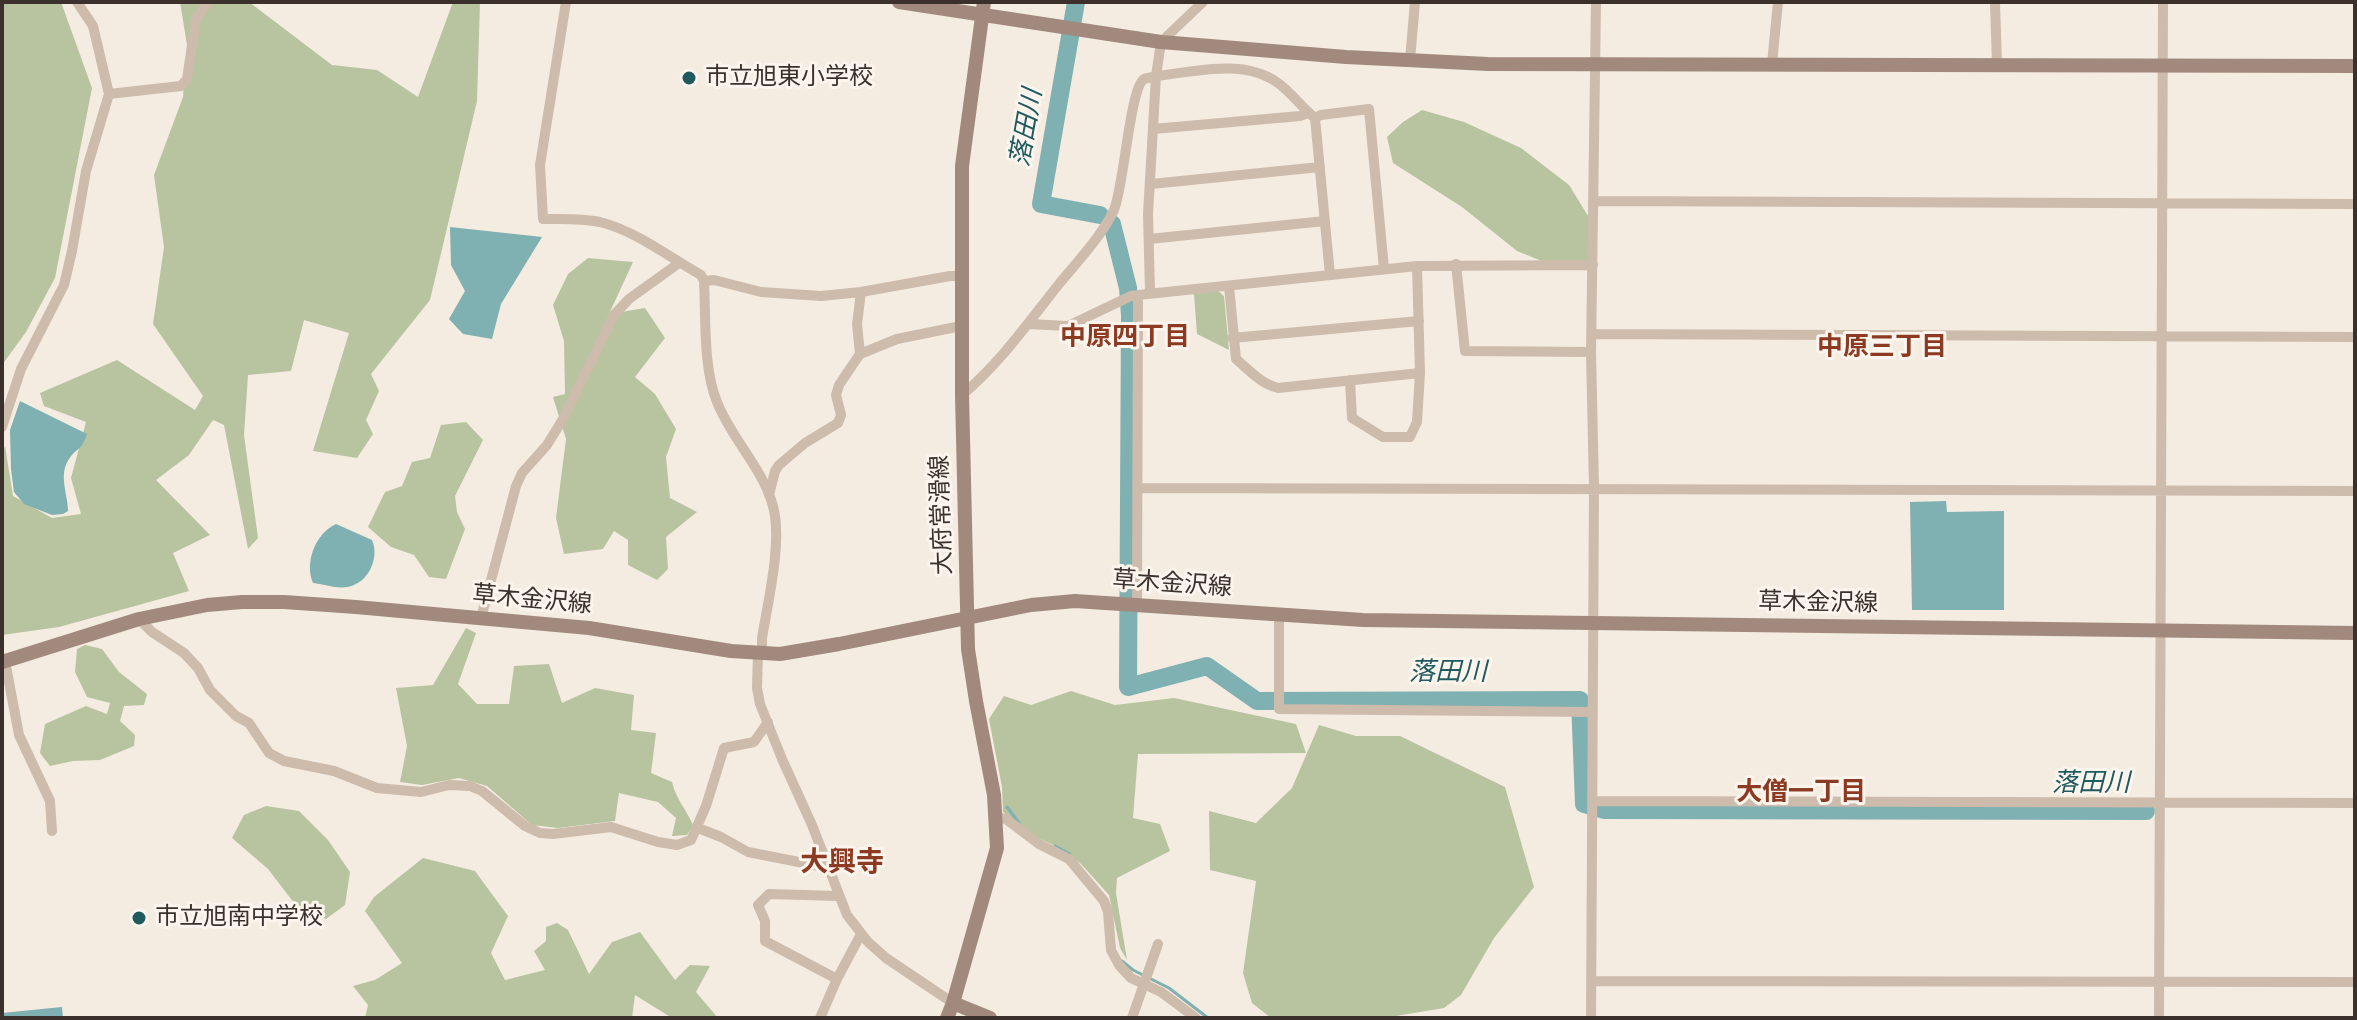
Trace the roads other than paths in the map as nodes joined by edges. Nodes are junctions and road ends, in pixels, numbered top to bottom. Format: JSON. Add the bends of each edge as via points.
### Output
{"nodes":[{"id":1,"x":77,"y":2,"type":"edge"},
{"id":2,"x":208,"y":2,"type":"edge"},
{"id":3,"x":566,"y":2,"type":"edge"},
{"id":4,"x":899,"y":2,"type":"edge"},
{"id":5,"x":1203,"y":2,"type":"edge"},
{"id":6,"x":1415,"y":2,"type":"edge"},
{"id":7,"x":1596,"y":2,"type":"edge"},
{"id":8,"x":1778,"y":2,"type":"edge"},
{"id":9,"x":1995,"y":2,"type":"edge"},
{"id":10,"x":2163,"y":2,"type":"edge"},
{"id":11,"x":983,"y":9,"type":"edge"},
{"id":12,"x":1161,"y":42,"type":"junction"},
{"id":13,"x":1410,"y":60,"type":"junction"},
{"id":14,"x":1596,"y":64,"type":"junction"},
{"id":15,"x":1772,"y":64,"type":"junction"},
{"id":16,"x":2163,"y":64,"type":"junction"},
{"id":17,"x":1997,"y":65,"type":"junction"},
{"id":18,"x":2355,"y":66,"type":"edge"},
{"id":19,"x":1156,"y":76,"type":"junction"},
{"id":20,"x":109,"y":94,"type":"junction"},
{"id":21,"x":1312,"y":115,"type":"junction"},
{"id":22,"x":1153,"y":129,"type":"junction"},
{"id":23,"x":1320,"y":167,"type":"junction"},
{"id":24,"x":1151,"y":184,"type":"junction"},
{"id":25,"x":1593,"y":201,"type":"junction"},
{"id":26,"x":2162,"y":203,"type":"junction"},
{"id":27,"x":2355,"y":204,"type":"edge"},
{"id":28,"x":1325,"y":221,"type":"junction"},
{"id":29,"x":1149,"y":239,"type":"junction"},
{"id":30,"x":679,"y":263,"type":"junction"},
{"id":31,"x":1456,"y":264,"type":"junction"},
{"id":32,"x":1593,"y":265,"type":"junction"},
{"id":33,"x":1417,"y":266,"type":"junction"},
{"id":34,"x":1384,"y":269,"type":"junction"},
{"id":35,"x":1330,"y":275,"type":"junction"},
{"id":36,"x":961,"y":276,"type":"junction"},
{"id":37,"x":704,"y":281,"type":"junction"},
{"id":38,"x":1229,"y":286,"type":"junction"},
{"id":39,"x":861,"y":292,"type":"junction"},
{"id":40,"x":1150,"y":292,"type":"junction"},
{"id":41,"x":1138,"y":295,"type":"junction"},
{"id":42,"x":1419,"y":321,"type":"junction"},
{"id":43,"x":1028,"y":324,"type":"junction"},
{"id":44,"x":961,"y":326,"type":"junction"},
{"id":45,"x":1593,"y":334,"type":"junction"},
{"id":46,"x":2161,"y":337,"type":"junction"},
{"id":47,"x":2355,"y":337,"type":"edge"},
{"id":48,"x":1232,"y":338,"type":"junction"},
{"id":49,"x":1591,"y":352,"type":"junction"},
{"id":50,"x":860,"y":354,"type":"junction"},
{"id":51,"x":1420,"y":373,"type":"junction"},
{"id":52,"x":1350,"y":380,"type":"junction"},
{"id":53,"x":962,"y":395,"type":"junction"},
{"id":54,"x":2,"y":427,"type":"edge"},
{"id":55,"x":1138,"y":488,"type":"junction"},
{"id":56,"x":1594,"y":488,"type":"junction"},
{"id":57,"x":2161,"y":491,"type":"junction"},
{"id":58,"x":2355,"y":491,"type":"edge"},
{"id":59,"x":769,"y":495,"type":"junction"},
{"id":60,"x":1137,"y":604,"type":"junction"},
{"id":61,"x":1279,"y":615,"type":"junction"},
{"id":62,"x":481,"y":618,"type":"junction"},
{"id":63,"x":968,"y":618,"type":"junction"},
{"id":64,"x":139,"y":619,"type":"junction"},
{"id":65,"x":1593,"y":623,"type":"junction"},
{"id":66,"x":2160,"y":631,"type":"junction"},
{"id":67,"x":2355,"y":633,"type":"edge"},
{"id":68,"x":760,"y":653,"type":"junction"},
{"id":69,"x":4,"y":662,"type":"edge"},
{"id":70,"x":1592,"y":712,"type":"junction"},
{"id":71,"x":768,"y":722,"type":"junction"},
{"id":72,"x":1593,"y":801,"type":"junction"},
{"id":73,"x":2161,"y":802,"type":"junction"},
{"id":74,"x":2355,"y":803,"type":"edge"},
{"id":75,"x":995,"y":817,"type":"junction"},
{"id":76,"x":698,"y":828,"type":"junction"},
{"id":77,"x":52,"y":831,"type":"dead end"},
{"id":78,"x":826,"y":866,"type":"junction"},
{"id":79,"x":838,"y":896,"type":"junction"},
{"id":80,"x":861,"y":934,"type":"junction"},
{"id":81,"x":1158,"y":944,"type":"dead end"},
{"id":82,"x":837,"y":979,"type":"junction"},
{"id":83,"x":1592,"y":981,"type":"junction"},
{"id":84,"x":1144,"y":982,"type":"junction"},
{"id":85,"x":2160,"y":982,"type":"junction"},
{"id":86,"x":2355,"y":982,"type":"edge"},
{"id":87,"x":953,"y":1003,"type":"junction"},
{"id":88,"x":820,"y":1018,"type":"edge"},
{"id":89,"x":947,"y":1018,"type":"edge"},
{"id":90,"x":990,"y":1018,"type":"edge"},
{"id":91,"x":1132,"y":1018,"type":"edge"},
{"id":92,"x":1196,"y":1018,"type":"edge"},
{"id":93,"x":1591,"y":1018,"type":"edge"},
{"id":94,"x":2159,"y":1018,"type":"edge"}],
"edges":[{"from":1,"to":20,"type":"street","via":[[93,26]]},
{"from":2,"to":20,"type":"street","via":[[196,19],[187,79],[181,86]]},
{"from":3,"to":30,"type":"street","via":[[540,165],[543,219],[610,225]]},
{"from":4,"to":11,"type":"main road"},
{"from":5,"to":12,"type":"street"},
{"from":6,"to":13,"type":"street"},
{"from":7,"to":14,"type":"street"},
{"from":8,"to":15,"type":"street"},
{"from":9,"to":17,"type":"street"},
{"from":10,"to":16,"type":"street"},
{"from":11,"to":12,"type":"main road"},
{"from":11,"to":36,"type":"main road","name":"大府常滑線","via":[[962,166]]},
{"from":12,"to":13,"type":"main road"},
{"from":12,"to":19,"type":"street"},
{"from":13,"to":14,"type":"main road"},
{"from":14,"to":15,"type":"main road"},
{"from":14,"to":25,"type":"street"},
{"from":15,"to":17,"type":"main road"},
{"from":16,"to":17,"type":"main road"},
{"from":16,"to":18,"type":"main road"},
{"from":16,"to":26,"type":"street"},
{"from":19,"to":21,"type":"street","via":[[1248,70],[1279,84]]},
{"from":19,"to":22,"type":"street"},
{"from":19,"to":43,"type":"street","via":[[1139,85],[1114,209]]},
{"from":20,"to":54,"type":"street","via":[[86,171],[64,285],[21,369]]},
{"from":21,"to":22,"type":"street"},
{"from":21,"to":23,"type":"street"},
{"from":21,"to":34,"type":"street","via":[[1369,109]]},
{"from":22,"to":24,"type":"street"},
{"from":23,"to":24,"type":"street"},
{"from":23,"to":28,"type":"street"},
{"from":24,"to":29,"type":"street"},
{"from":25,"to":26,"type":"street"},
{"from":25,"to":32,"type":"street"},
{"from":26,"to":27,"type":"street"},
{"from":26,"to":46,"type":"street"},
{"from":28,"to":29,"type":"street"},
{"from":28,"to":35,"type":"street"},
{"from":29,"to":40,"type":"street"},
{"from":30,"to":37,"type":"street"},
{"from":30,"to":62,"type":"street","via":[[614,315],[563,419],[522,473]]},
{"from":31,"to":32,"type":"street"},
{"from":31,"to":33,"type":"street"},
{"from":31,"to":49,"type":"street","via":[[1465,351]]},
{"from":32,"to":45,"type":"street"},
{"from":33,"to":34,"type":"street"},
{"from":33,"to":42,"type":"street"},
{"from":34,"to":35,"type":"street"},
{"from":35,"to":38,"type":"street"},
{"from":36,"to":39,"type":"street"},
{"from":36,"to":44,"type":"main road","name":"大府常滑線"},
{"from":37,"to":39,"type":"street","via":[[761,292]]},
{"from":37,"to":59,"type":"street","via":[[709,374],[716,401]]},
{"from":38,"to":40,"type":"street"},
{"from":38,"to":48,"type":"street"},
{"from":39,"to":50,"type":"street"},
{"from":40,"to":41,"type":"street"},
{"from":41,"to":43,"type":"street","via":[[1068,326]]},
{"from":41,"to":55,"type":"street"},
{"from":42,"to":48,"type":"street"},
{"from":42,"to":51,"type":"street"},
{"from":43,"to":53,"type":"street"},
{"from":44,"to":50,"type":"street","via":[[897,339]]},
{"from":44,"to":53,"type":"main road","name":"大府常滑線"},
{"from":45,"to":46,"type":"street"},
{"from":45,"to":49,"type":"street"},
{"from":46,"to":47,"type":"street"},
{"from":46,"to":57,"type":"street"},
{"from":48,"to":52,"type":"street","via":[[1236,359],[1271,386]]},
{"from":49,"to":56,"type":"street"},
{"from":50,"to":59,"type":"street","via":[[839,385],[838,423],[779,465]]},
{"from":51,"to":52,"type":"street"},
{"from":51,"to":52,"type":"street","via":[[1417,422],[1410,437],[1383,437],[1352,418]]},
{"from":53,"to":63,"type":"main road","name":"大府常滑線"},
{"from":55,"to":56,"type":"street"},
{"from":55,"to":60,"type":"street"},
{"from":56,"to":57,"type":"street"},
{"from":56,"to":65,"type":"street"},
{"from":57,"to":58,"type":"street"},
{"from":57,"to":66,"type":"street"},
{"from":59,"to":68,"type":"street","via":[[776,538]]},
{"from":60,"to":61,"type":"main road","name":"草木金沢線"},
{"from":60,"to":63,"type":"main road","name":"草木金沢線","via":[[1075,601]]},
{"from":61,"to":65,"type":"main road","name":"草木金沢線"},
{"from":61,"to":70,"type":"street","via":[[1279,709]]},
{"from":62,"to":64,"type":"main road","name":"草木金沢線","via":[[284,602],[207,605]]},
{"from":62,"to":68,"type":"main road","name":"草木金沢線","via":[[594,628]]},
{"from":63,"to":68,"type":"main road","name":"草木金沢線","via":[[780,654]]},
{"from":63,"to":75,"type":"main road","name":"大府常滑線","via":[[968,649]]},
{"from":64,"to":69,"type":"main road","name":"草木金沢線"},
{"from":64,"to":76,"type":"street","via":[[193,661],[210,690],[249,723],[269,753],[284,761],[324,768],[377,788],[421,792],[470,786],[540,833],[611,827],[677,845],[691,840]]},
{"from":65,"to":66,"type":"main road","name":"草木金沢線"},
{"from":65,"to":70,"type":"street"},
{"from":66,"to":67,"type":"main road","name":"草木金沢線"},
{"from":66,"to":73,"type":"street"},
{"from":68,"to":71,"type":"street","via":[[757,688]]},
{"from":69,"to":77,"type":"street","via":[[19,735],[50,801]]},
{"from":70,"to":72,"type":"street"},
{"from":71,"to":76,"type":"street","via":[[754,742],[724,748]]},
{"from":71,"to":78,"type":"street"},
{"from":72,"to":73,"type":"street"},
{"from":72,"to":83,"type":"street"},
{"from":73,"to":74,"type":"street"},
{"from":73,"to":85,"type":"street"},
{"from":75,"to":84,"type":"street","via":[[1069,859],[1082,873],[1104,901],[1111,950],[1119,965],[1131,978]]},
{"from":75,"to":87,"type":"main road","name":"大府常滑線","via":[[997,848]]},
{"from":76,"to":78,"type":"street","via":[[755,854]]},
{"from":78,"to":79,"type":"street"},
{"from":79,"to":80,"type":"street"},
{"from":79,"to":82,"type":"street","via":[[769,894],[758,905],[765,941]]},
{"from":80,"to":82,"type":"street"},
{"from":80,"to":87,"type":"street","via":[[886,958]]},
{"from":81,"to":84,"type":"street"},
{"from":82,"to":88,"type":"street"},
{"from":83,"to":85,"type":"street"},
{"from":83,"to":93,"type":"street"},
{"from":84,"to":91,"type":"street"},
{"from":84,"to":92,"type":"street"},
{"from":85,"to":86,"type":"street"},
{"from":85,"to":94,"type":"street"},
{"from":87,"to":89,"type":"main road","name":"大府常滑線"},
{"from":87,"to":90,"type":"main road"}]}
